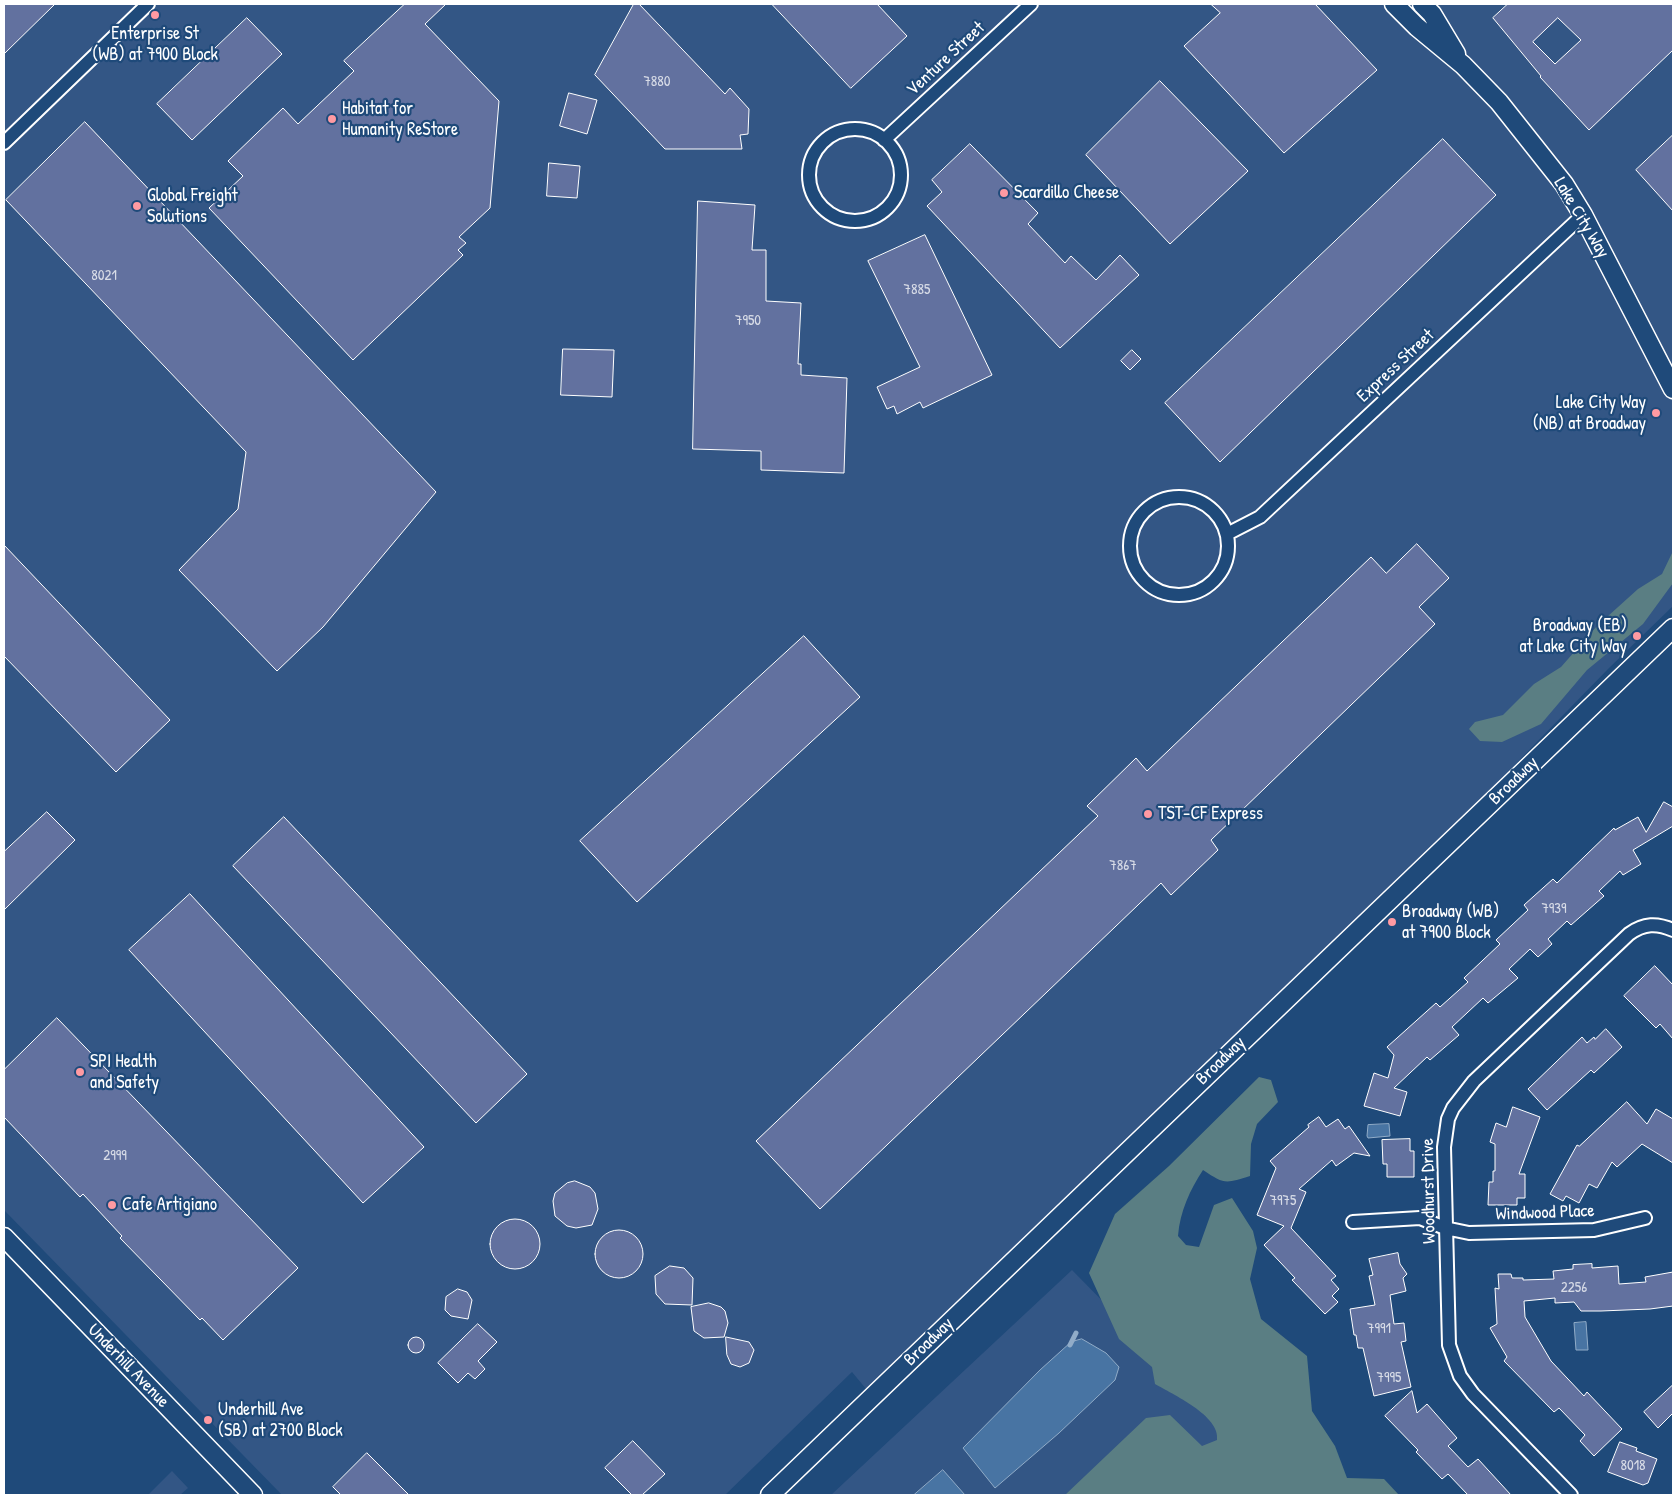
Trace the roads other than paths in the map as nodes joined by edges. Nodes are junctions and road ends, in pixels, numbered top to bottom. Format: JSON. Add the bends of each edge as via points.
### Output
{"nodes":[{"id":1,"x":148,"y":4,"type":"edge"},
{"id":2,"x":1031,"y":4,"type":"edge"},
{"id":3,"x":1394,"y":4,"type":"edge"},
{"id":4,"x":1422,"y":4,"type":"edge"},
{"id":5,"x":1463,"y":65,"type":"junction"},
{"id":6,"x":884,"y":140,"type":"junction"},
{"id":7,"x":4,"y":143,"type":"edge"},
{"id":8,"x":1583,"y":215,"type":"junction"},
{"id":9,"x":1673,"y":389,"type":"edge"},
{"id":10,"x":1228,"y":534,"type":"junction"},
{"id":11,"x":1673,"y":628,"type":"edge"},
{"id":12,"x":1673,"y":930,"type":"edge"},
{"id":13,"x":1645,"y":1218,"type":"dead end"},
{"id":14,"x":1353,"y":1222,"type":"dead end"},
{"id":15,"x":1445,"y":1228,"type":"junction"},
{"id":16,"x":4,"y":1237,"type":"edge"},
{"id":17,"x":253,"y":1495,"type":"edge"},
{"id":18,"x":770,"y":1495,"type":"edge"},
{"id":19,"x":1571,"y":1495,"type":"edge"}],
"edges":[{"from":1,"to":7,"type":"street"},
{"from":2,"to":6,"type":"street","name":"Venture Street"},
{"from":3,"to":5,"type":"street","name":"Lake City Way","via":[[1416,27]]},
{"from":4,"to":5,"type":"street","name":"Lake City Way","via":[[1432,14]]},
{"from":5,"to":8,"type":"street","name":"Lake City Way","via":[[1499,102],[1564,184]]},
{"from":6,"to":6,"type":"street","via":[[872,132],[843,130],[819,146],[809,175],[811,190],[818,203],[830,214],[844,220],[859,221],[874,217],[892,202],[900,181],[900,165]]},
{"from":8,"to":9,"type":"street","name":"Lake City Way"},
{"from":8,"to":10,"type":"street","name":"Express Street","via":[[1260,517]]},
{"from":10,"to":10,"type":"street","via":[[1221,518],[1210,506],[1195,498],[1179,496],[1148,506],[1130,534],[1129,550],[1138,573],[1156,590],[1188,595],[1203,589],[1220,572],[1228,550]]},
{"from":11,"to":18,"type":"street","name":"Broadway"},
{"from":12,"to":15,"type":"street","name":"Woodhurst Drive","via":[[1648,924],[1629,934],[1460,1096],[1445,1132]]},
{"from":13,"to":15,"type":"street","name":"Windwood Place","via":[[1594,1230],[1469,1233]]},
{"from":14,"to":15,"type":"street","name":"Windwood Place","via":[[1420,1218]]},
{"from":15,"to":19,"type":"street","name":"Woodhurst Drive","via":[[1449,1345],[1460,1376],[1473,1394]]},
{"from":16,"to":17,"type":"street","name":"Underhill Avenue"}]}
